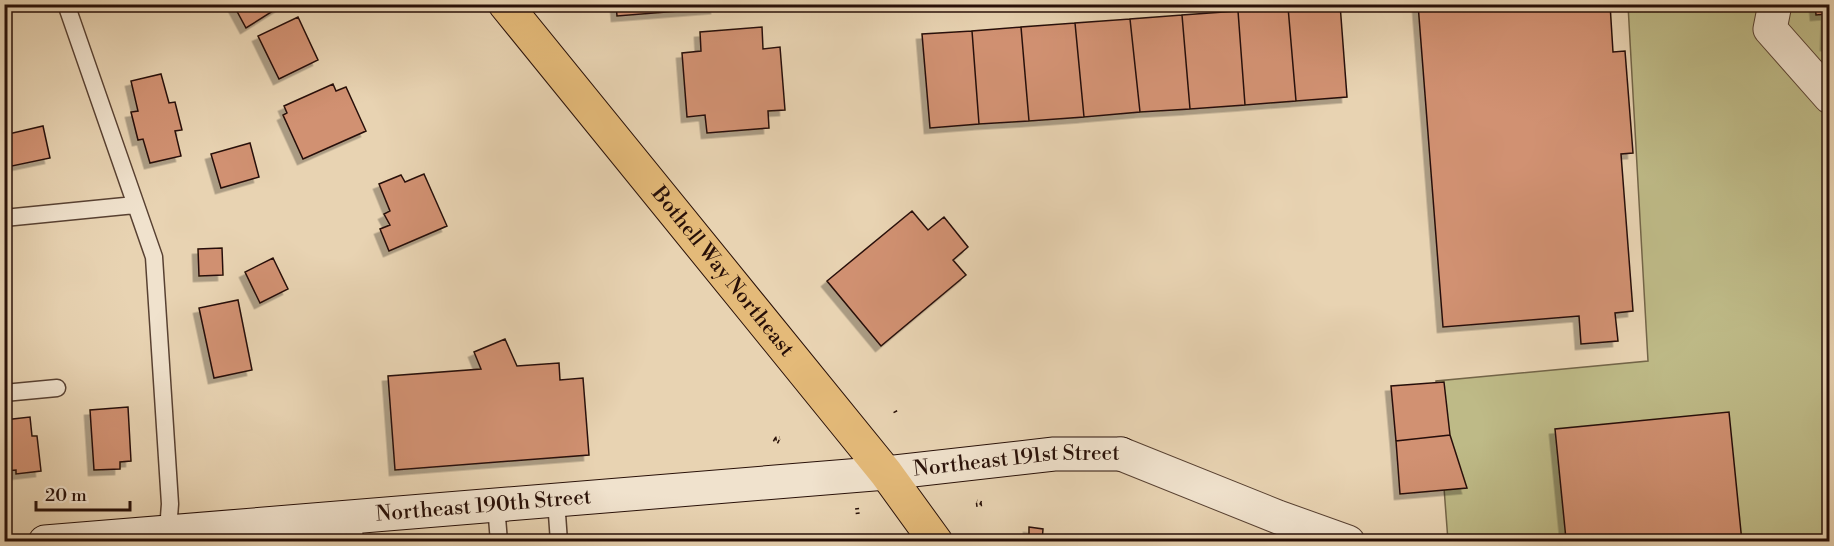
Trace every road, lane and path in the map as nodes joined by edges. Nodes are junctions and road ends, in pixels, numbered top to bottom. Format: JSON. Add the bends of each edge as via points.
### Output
{"nodes":[{"id":1,"x":66,"y":4,"type":"edge"},
{"id":2,"x":505,"y":4,"type":"edge"},
{"id":3,"x":1775,"y":4,"type":"edge"},
{"id":4,"x":1830,"y":97,"type":"edge"},
{"id":5,"x":135,"y":205,"type":"junction"},
{"id":6,"x":4,"y":218,"type":"edge"},
{"id":7,"x":57,"y":388,"type":"dead end"},
{"id":8,"x":4,"y":393,"type":"edge"},
{"id":9,"x":886,"y":473,"type":"junction"},
{"id":10,"x":556,"y":500,"type":"junction"},
{"id":11,"x":496,"y":505,"type":"junction"},
{"id":12,"x":857,"y":507,"type":"dead end"},
{"id":13,"x":858,"y":516,"type":"dead end"},
{"id":14,"x":354,"y":529,"type":"edge"},
{"id":15,"x":168,"y":530,"type":"junction"},
{"id":16,"x":45,"y":542,"type":"edge"},
{"id":17,"x":500,"y":542,"type":"edge"},
{"id":18,"x":559,"y":542,"type":"edge"},
{"id":19,"x":936,"y":542,"type":"edge"},
{"id":20,"x":1348,"y":542,"type":"edge"}],
"edges":[{"from":1,"to":5,"type":"lane"},
{"from":2,"to":9,"type":"main road","name":"Bothell Way Northeast"},
{"from":3,"to":4,"type":"street","via":[[1770,29]]},
{"from":5,"to":6,"type":"lane"},
{"from":5,"to":15,"type":"lane","via":[[154,257],[170,504]]},
{"from":7,"to":8,"type":"lane"},
{"from":9,"to":10,"type":"street","name":"Northeast 190th Street"},
{"from":9,"to":19,"type":"main road","name":"Bothell Way Northeast"},
{"from":9,"to":20,"type":"street","name":"Northeast 191st Street","via":[[1054,454],[1121,454]]},
{"from":10,"to":11,"type":"street","name":"Northeast 190th Street"},
{"from":10,"to":18,"type":"lane"},
{"from":11,"to":14,"type":"street","name":"Northeast 190th Street"},
{"from":11,"to":17,"type":"lane"},
{"from":12,"to":13,"type":"path"},
{"from":14,"to":15,"type":"street","name":"Northeast 190th Street"},
{"from":15,"to":16,"type":"street","name":"Northeast 190th Street"}]}
